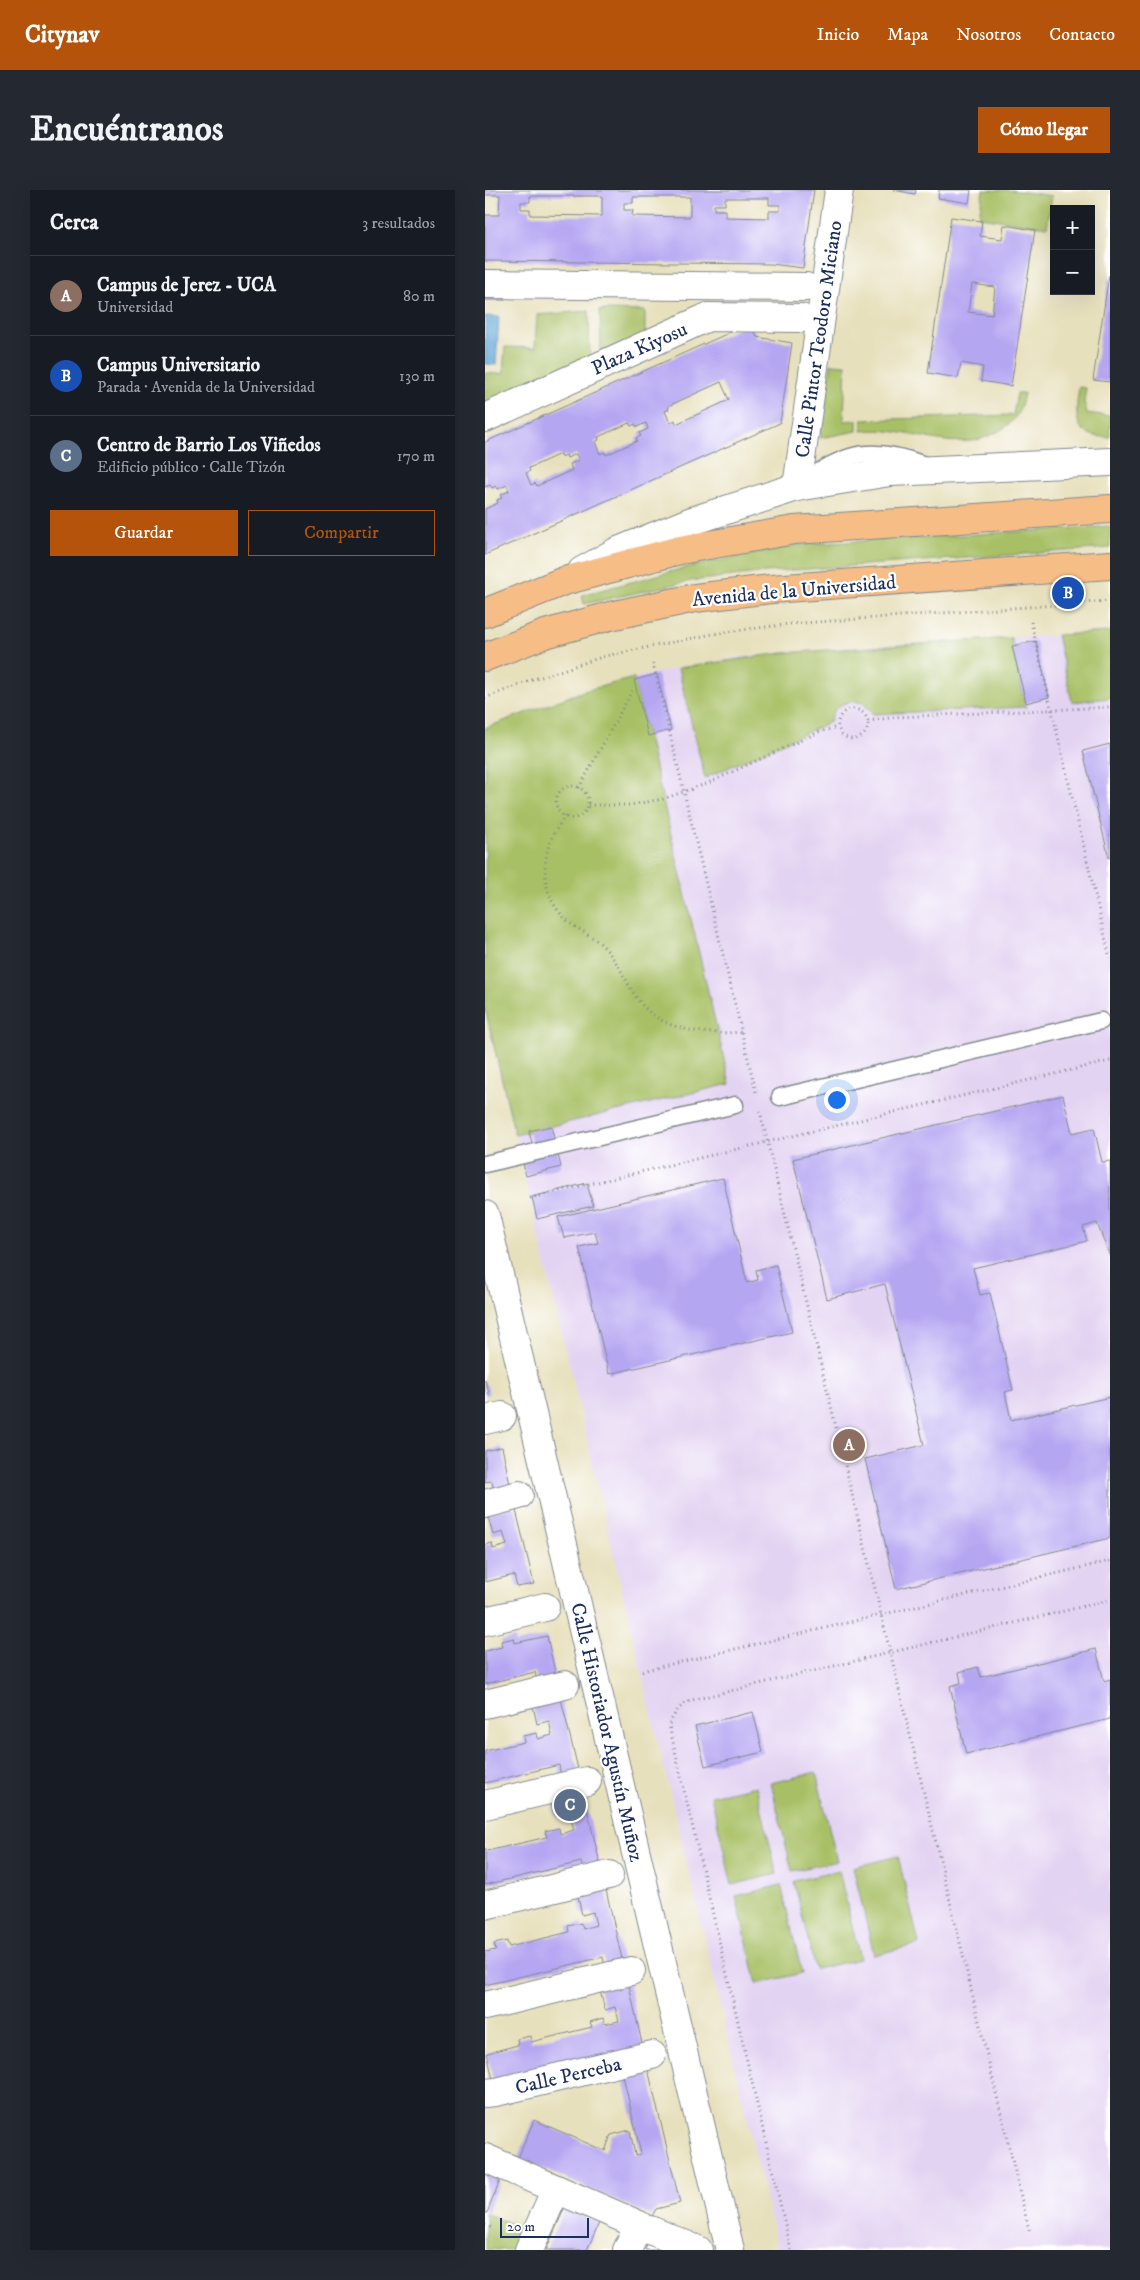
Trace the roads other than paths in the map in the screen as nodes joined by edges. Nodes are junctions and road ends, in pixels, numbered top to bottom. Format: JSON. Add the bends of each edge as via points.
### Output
{"nodes":[{"id":1,"x":839,"y":190,"type":"edge"},
{"id":2,"x":485,"y":284,"type":"edge"},
{"id":3,"x":806,"y":288,"type":"dead end"},
{"id":4,"x":801,"y":318,"type":"dead end"},
{"id":5,"x":485,"y":418,"type":"edge"},
{"id":6,"x":1110,"y":462,"type":"edge"},
{"id":7,"x":797,"y":487,"type":"junction"},
{"id":8,"x":1110,"y":509,"type":"edge"},
{"id":9,"x":1110,"y":565,"type":"edge"},
{"id":10,"x":564,"y":581,"type":"junction"},
{"id":11,"x":485,"y":613,"type":"edge"},
{"id":12,"x":485,"y":657,"type":"edge"},
{"id":13,"x":1101,"y":1021,"type":"dead end"},
{"id":14,"x":780,"y":1097,"type":"dead end"},
{"id":15,"x":735,"y":1105,"type":"dead end"},
{"id":16,"x":485,"y":1164,"type":"edge"},
{"id":17,"x":485,"y":1215,"type":"edge"},
{"id":18,"x":519,"y":1495,"type":"dead end"},
{"id":19,"x":485,"y":1504,"type":"edge"},
{"id":20,"x":545,"y":1607,"type":"dead end"},
{"id":21,"x":485,"y":1621,"type":"edge"},
{"id":22,"x":565,"y":1685,"type":"dead end"},
{"id":23,"x":485,"y":1704,"type":"edge"},
{"id":24,"x":587,"y":1781,"type":"dead end"},
{"id":25,"x":485,"y":1805,"type":"edge"},
{"id":26,"x":609,"y":1875,"type":"dead end"},
{"id":27,"x":485,"y":1905,"type":"edge"},
{"id":28,"x":631,"y":1971,"type":"dead end"},
{"id":29,"x":485,"y":2006,"type":"edge"},
{"id":30,"x":652,"y":2056,"type":"dead end"},
{"id":31,"x":485,"y":2093,"type":"edge"},
{"id":32,"x":485,"y":2158,"type":"edge"},
{"id":33,"x":556,"y":2189,"type":"junction"},
{"id":34,"x":645,"y":2227,"type":"junction"},
{"id":35,"x":529,"y":2250,"type":"edge"},
{"id":36,"x":627,"y":2250,"type":"edge"},
{"id":37,"x":698,"y":2250,"type":"edge"},
{"id":38,"x":730,"y":2250,"type":"edge"}],
"edges":[{"from":1,"to":7,"type":"street","name":"Calle Pintor Teodoro Miciano"},
{"from":2,"to":3,"type":"street"},
{"from":4,"to":5,"type":"street","name":"Plaza Kiyosu","via":[[708,317]]},
{"from":6,"to":7,"type":"street","via":[[890,472]]},
{"from":7,"to":10,"type":"street","via":[[692,521],[616,552]]},
{"from":8,"to":10,"type":"main road","via":[[794,530],[681,550]]},
{"from":9,"to":12,"type":"main road","name":"Avenida de la Universidad","via":[[771,589],[695,598],[545,634]]},
{"from":10,"to":11,"type":"main road"},
{"from":13,"to":14,"type":"lane"},
{"from":15,"to":16,"type":"lane"},
{"from":17,"to":38,"type":"street","name":"Calle Historiador Agustín Muñoz"},
{"from":18,"to":19,"type":"street"},
{"from":20,"to":21,"type":"street"},
{"from":22,"to":23,"type":"street"},
{"from":24,"to":25,"type":"street"},
{"from":26,"to":27,"type":"street"},
{"from":28,"to":29,"type":"street"},
{"from":30,"to":31,"type":"street","name":"Calle Perceba"},
{"from":32,"to":33,"type":"street"},
{"from":33,"to":34,"type":"street"},
{"from":33,"to":35,"type":"street"},
{"from":34,"to":36,"type":"street"},
{"from":34,"to":37,"type":"street"}]}
